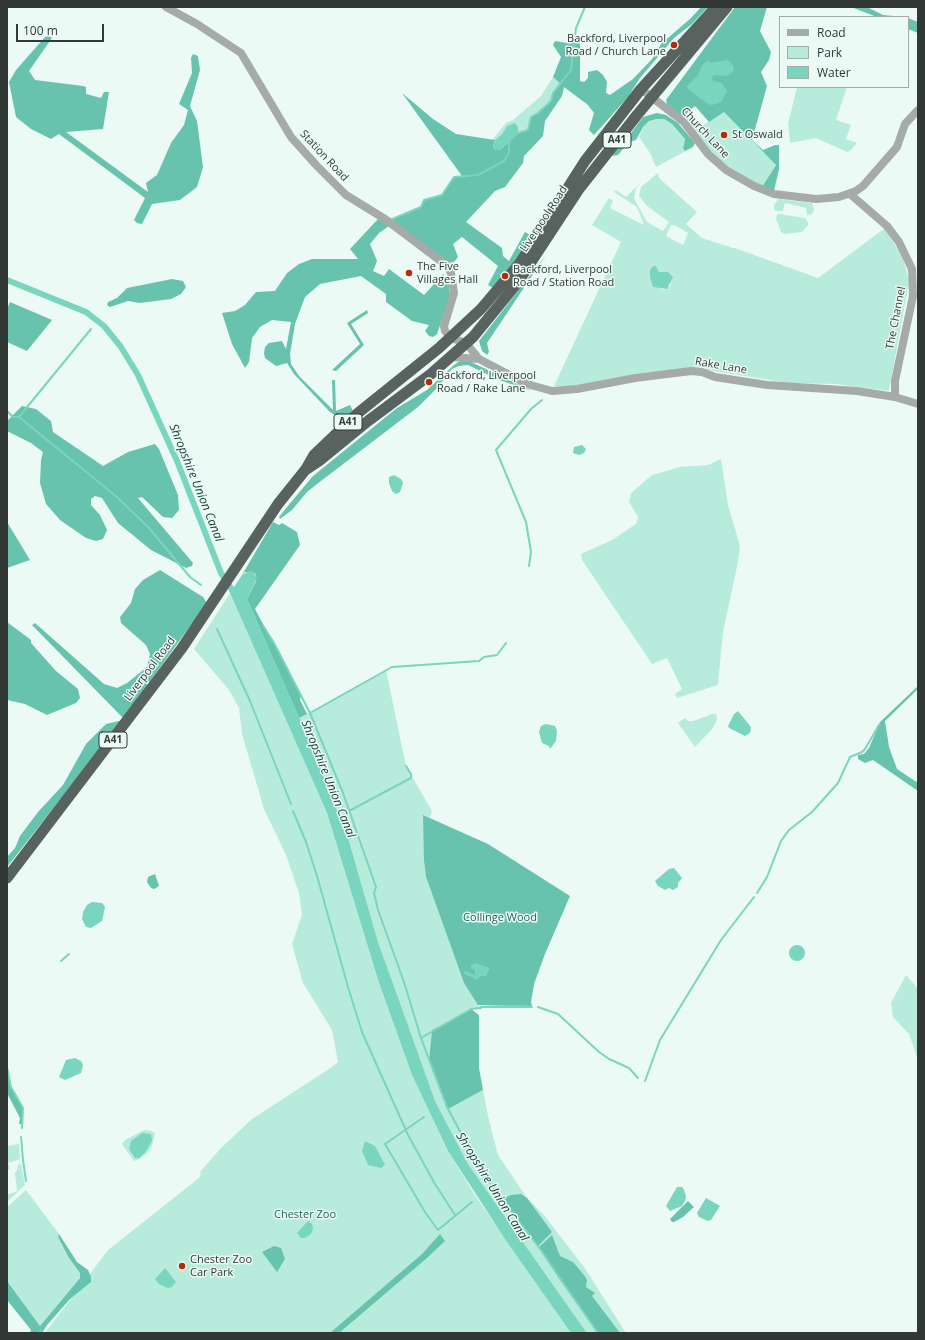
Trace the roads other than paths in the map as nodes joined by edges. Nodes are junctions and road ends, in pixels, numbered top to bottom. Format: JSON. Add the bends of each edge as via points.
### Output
{"nodes":[{"id":1,"x":166,"y":7,"type":"edge"},
{"id":2,"x":716,"y":7,"type":"edge"},
{"id":3,"x":727,"y":7,"type":"edge"},
{"id":4,"x":641,"y":89,"type":"junction"},
{"id":5,"x":652,"y":97,"type":"junction"},
{"id":6,"x":918,"y":110,"type":"edge"},
{"id":7,"x":850,"y":194,"type":"junction"},
{"id":8,"x":446,"y":317,"type":"junction"},
{"id":9,"x":461,"y":329,"type":"junction"},
{"id":10,"x":451,"y":338,"type":"junction"},
{"id":11,"x":466,"y":343,"type":"junction"},
{"id":12,"x":451,"y":357,"type":"junction"},
{"id":13,"x":480,"y":358,"type":"junction"},
{"id":14,"x":896,"y":397,"type":"junction"},
{"id":15,"x":918,"y":404,"type":"edge"},
{"id":16,"x":306,"y":469,"type":"junction"},
{"id":17,"x":7,"y":878,"type":"edge"}],
"edges":[{"from":1,"to":8,"type":"street","name":"Station Road","via":[[241,53],[291,137],[317,166],[346,195],[446,265],[451,273],[454,293]]},
{"from":2,"to":4,"type":"highway","name":"Liverpool Road","number":"A41"},
{"from":3,"to":5,"type":"highway","name":"Liverpool Road","number":"A41"},
{"from":4,"to":5,"type":"street","name":"Church Lane"},
{"from":4,"to":9,"type":"highway","name":"Liverpool Road","number":"A41","via":[[585,161],[506,282]]},
{"from":5,"to":7,"type":"street","name":"Church Lane","via":[[684,122],[717,164],[754,186],[774,194],[816,199]]},
{"from":5,"to":11,"type":"highway","name":"Liverpool Road","number":"A41","via":[[579,189],[503,301]]},
{"from":6,"to":7,"type":"street","via":[[908,119],[897,147],[888,159],[863,186]]},
{"from":7,"to":14,"type":"street","name":"The Channel","via":[[887,226],[899,242],[912,269],[913,296],[895,381]]},
{"from":8,"to":9,"type":"street","via":[[450,325]]},
{"from":8,"to":10,"type":"street","name":"Station Road","via":[[444,326]]},
{"from":9,"to":10,"type":"highway","name":"Liverpool Road","number":"A41"},
{"from":10,"to":11,"type":"street"},
{"from":10,"to":16,"type":"highway","name":"Liverpool Road","number":"A41","via":[[353,418],[314,455]]},
{"from":11,"to":12,"type":"highway","name":"Liverpool Road","number":"A41"},
{"from":11,"to":13,"type":"street","name":"Rake Lane"},
{"from":12,"to":13,"type":"street","name":"Rake Lane"},
{"from":12,"to":16,"type":"highway","name":"Liverpool Road","number":"A41","via":[[320,461]]},
{"from":13,"to":14,"type":"street","name":"Rake Lane","via":[[527,384],[552,391],[691,371],[768,385],[829,388]]},
{"from":14,"to":15,"type":"street","name":"Rake Lane"},
{"from":16,"to":17,"type":"highway","name":"Liverpool Road","number":"A41","via":[[278,504],[182,648]]}]}
